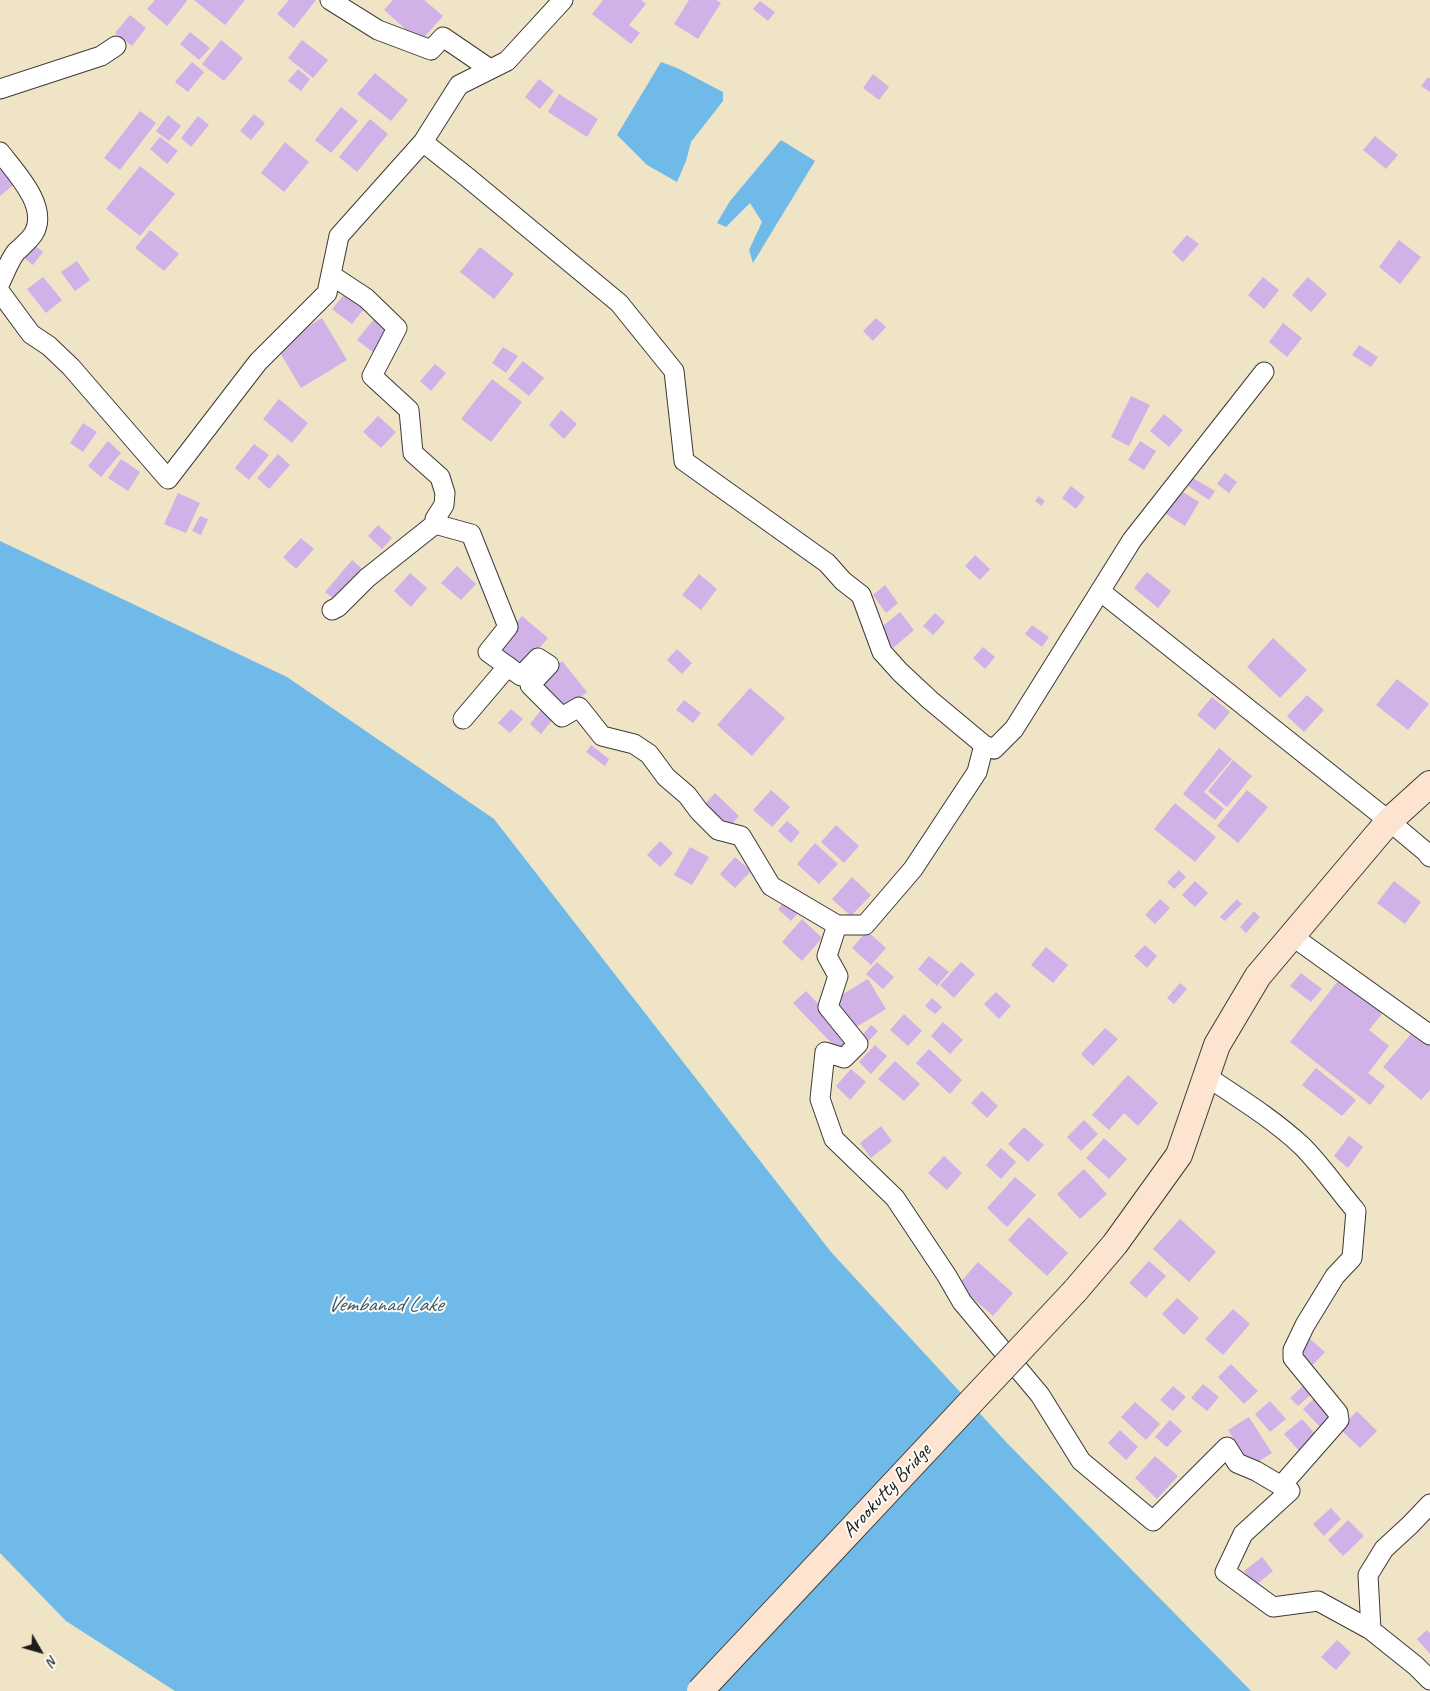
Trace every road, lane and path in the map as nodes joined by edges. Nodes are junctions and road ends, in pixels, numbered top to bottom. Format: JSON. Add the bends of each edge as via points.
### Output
{"nodes":[{"id":1,"x":330,"y":0,"type":"edge"},
{"id":2,"x":563,"y":0,"type":"edge"},
{"id":3,"x":116,"y":46,"type":"dead end"},
{"id":4,"x":490,"y":70,"type":"junction"},
{"id":5,"x":0,"y":89,"type":"edge"},
{"id":6,"x":423,"y":142,"type":"junction"},
{"id":7,"x":0,"y":152,"type":"edge"},
{"id":8,"x":331,"y":275,"type":"junction"},
{"id":9,"x":0,"y":283,"type":"edge"},
{"id":10,"x":0,"y":292,"type":"edge"},
{"id":11,"x":1264,"y":372,"type":"dead end"},
{"id":12,"x":435,"y":524,"type":"junction"},
{"id":13,"x":1100,"y":591,"type":"junction"},
{"id":14,"x":332,"y":610,"type":"dead end"},
{"id":15,"x":508,"y":666,"type":"junction"},
{"id":16,"x":463,"y":719,"type":"dead end"},
{"id":17,"x":984,"y":745,"type":"junction"},
{"id":18,"x":1430,"y":784,"type":"edge"},
{"id":19,"x":1389,"y":821,"type":"junction"},
{"id":20,"x":1430,"y":857,"type":"edge"},
{"id":21,"x":837,"y":925,"type":"junction"},
{"id":22,"x":1292,"y":936,"type":"junction"},
{"id":23,"x":1430,"y":1034,"type":"edge"},
{"id":24,"x":1206,"y":1076,"type":"junction"},
{"id":25,"x":1281,"y":1486,"type":"junction"},
{"id":26,"x":1430,"y":1504,"type":"edge"},
{"id":27,"x":1371,"y":1630,"type":"junction"},
{"id":28,"x":1430,"y":1680,"type":"edge"},
{"id":29,"x":700,"y":1691,"type":"edge"}],
"edges":[{"from":1,"to":4,"type":"street","via":[[378,30],[430,50],[443,37]]},
{"from":2,"to":4,"type":"street","via":[[507,61]]},
{"from":3,"to":5,"type":"street","via":[[101,56]]},
{"from":4,"to":6,"type":"street","via":[[459,85]]},
{"from":6,"to":8,"type":"street","via":[[339,236]]},
{"from":6,"to":17,"type":"street","via":[[619,303],[674,371],[684,461],[827,563],[861,595],[882,652],[930,700]]},
{"from":7,"to":9,"type":"street","via":[[28,188],[37,210],[38,223],[33,234],[15,254]]},
{"from":8,"to":10,"type":"street","via":[[327,293],[258,362],[168,479],[70,367],[32,334]]},
{"from":8,"to":12,"type":"street","via":[[366,298],[397,328],[372,376],[409,410],[413,453],[440,477],[445,493],[444,505]]},
{"from":11,"to":13,"type":"street","via":[[1132,540]]},
{"from":12,"to":14,"type":"street"},
{"from":12,"to":15,"type":"street","via":[[471,534],[508,626],[488,652]]},
{"from":13,"to":17,"type":"street","via":[[1014,729],[994,748]]},
{"from":13,"to":19,"type":"street"},
{"from":15,"to":16,"type":"street"},
{"from":15,"to":21,"type":"street","via":[[521,676],[538,658],[548,665],[530,684],[562,717],[578,707],[602,736],[634,744],[649,754],[666,777],[718,830],[741,836],[771,886]]},
{"from":17,"to":21,"type":"street","via":[[977,772],[913,870],[866,925]]},
{"from":18,"to":19,"type":"main road","name":"Arookutty Bridge"},
{"from":19,"to":20,"type":"street"},
{"from":19,"to":22,"type":"main road","name":"Arookutty Bridge"},
{"from":21,"to":25,"type":"street","via":[[827,956],[838,976],[828,1007],[858,1044],[844,1058],[825,1052],[820,1099],[834,1139],[894,1198],[962,1302],[1040,1394],[1082,1461],[1153,1521],[1227,1447],[1237,1463]]},
{"from":22,"to":23,"type":"street"},
{"from":22,"to":24,"type":"main road","name":"Arookutty Bridge","via":[[1258,976],[1216,1045]]},
{"from":24,"to":25,"type":"street","via":[[1272,1120],[1302,1146],[1356,1211],[1352,1258],[1335,1276],[1305,1325],[1292,1358],[1338,1413],[1339,1420]]},
{"from":24,"to":29,"type":"main road","name":"Arookutty Bridge","bridge":true,"via":[[1179,1155],[1114,1244],[1075,1291]]},
{"from":25,"to":27,"type":"street","via":[[1290,1491],[1243,1534],[1225,1572],[1273,1607],[1318,1601]]},
{"from":26,"to":27,"type":"street","via":[[1384,1549],[1368,1575]]},
{"from":27,"to":28,"type":"street"}]}
